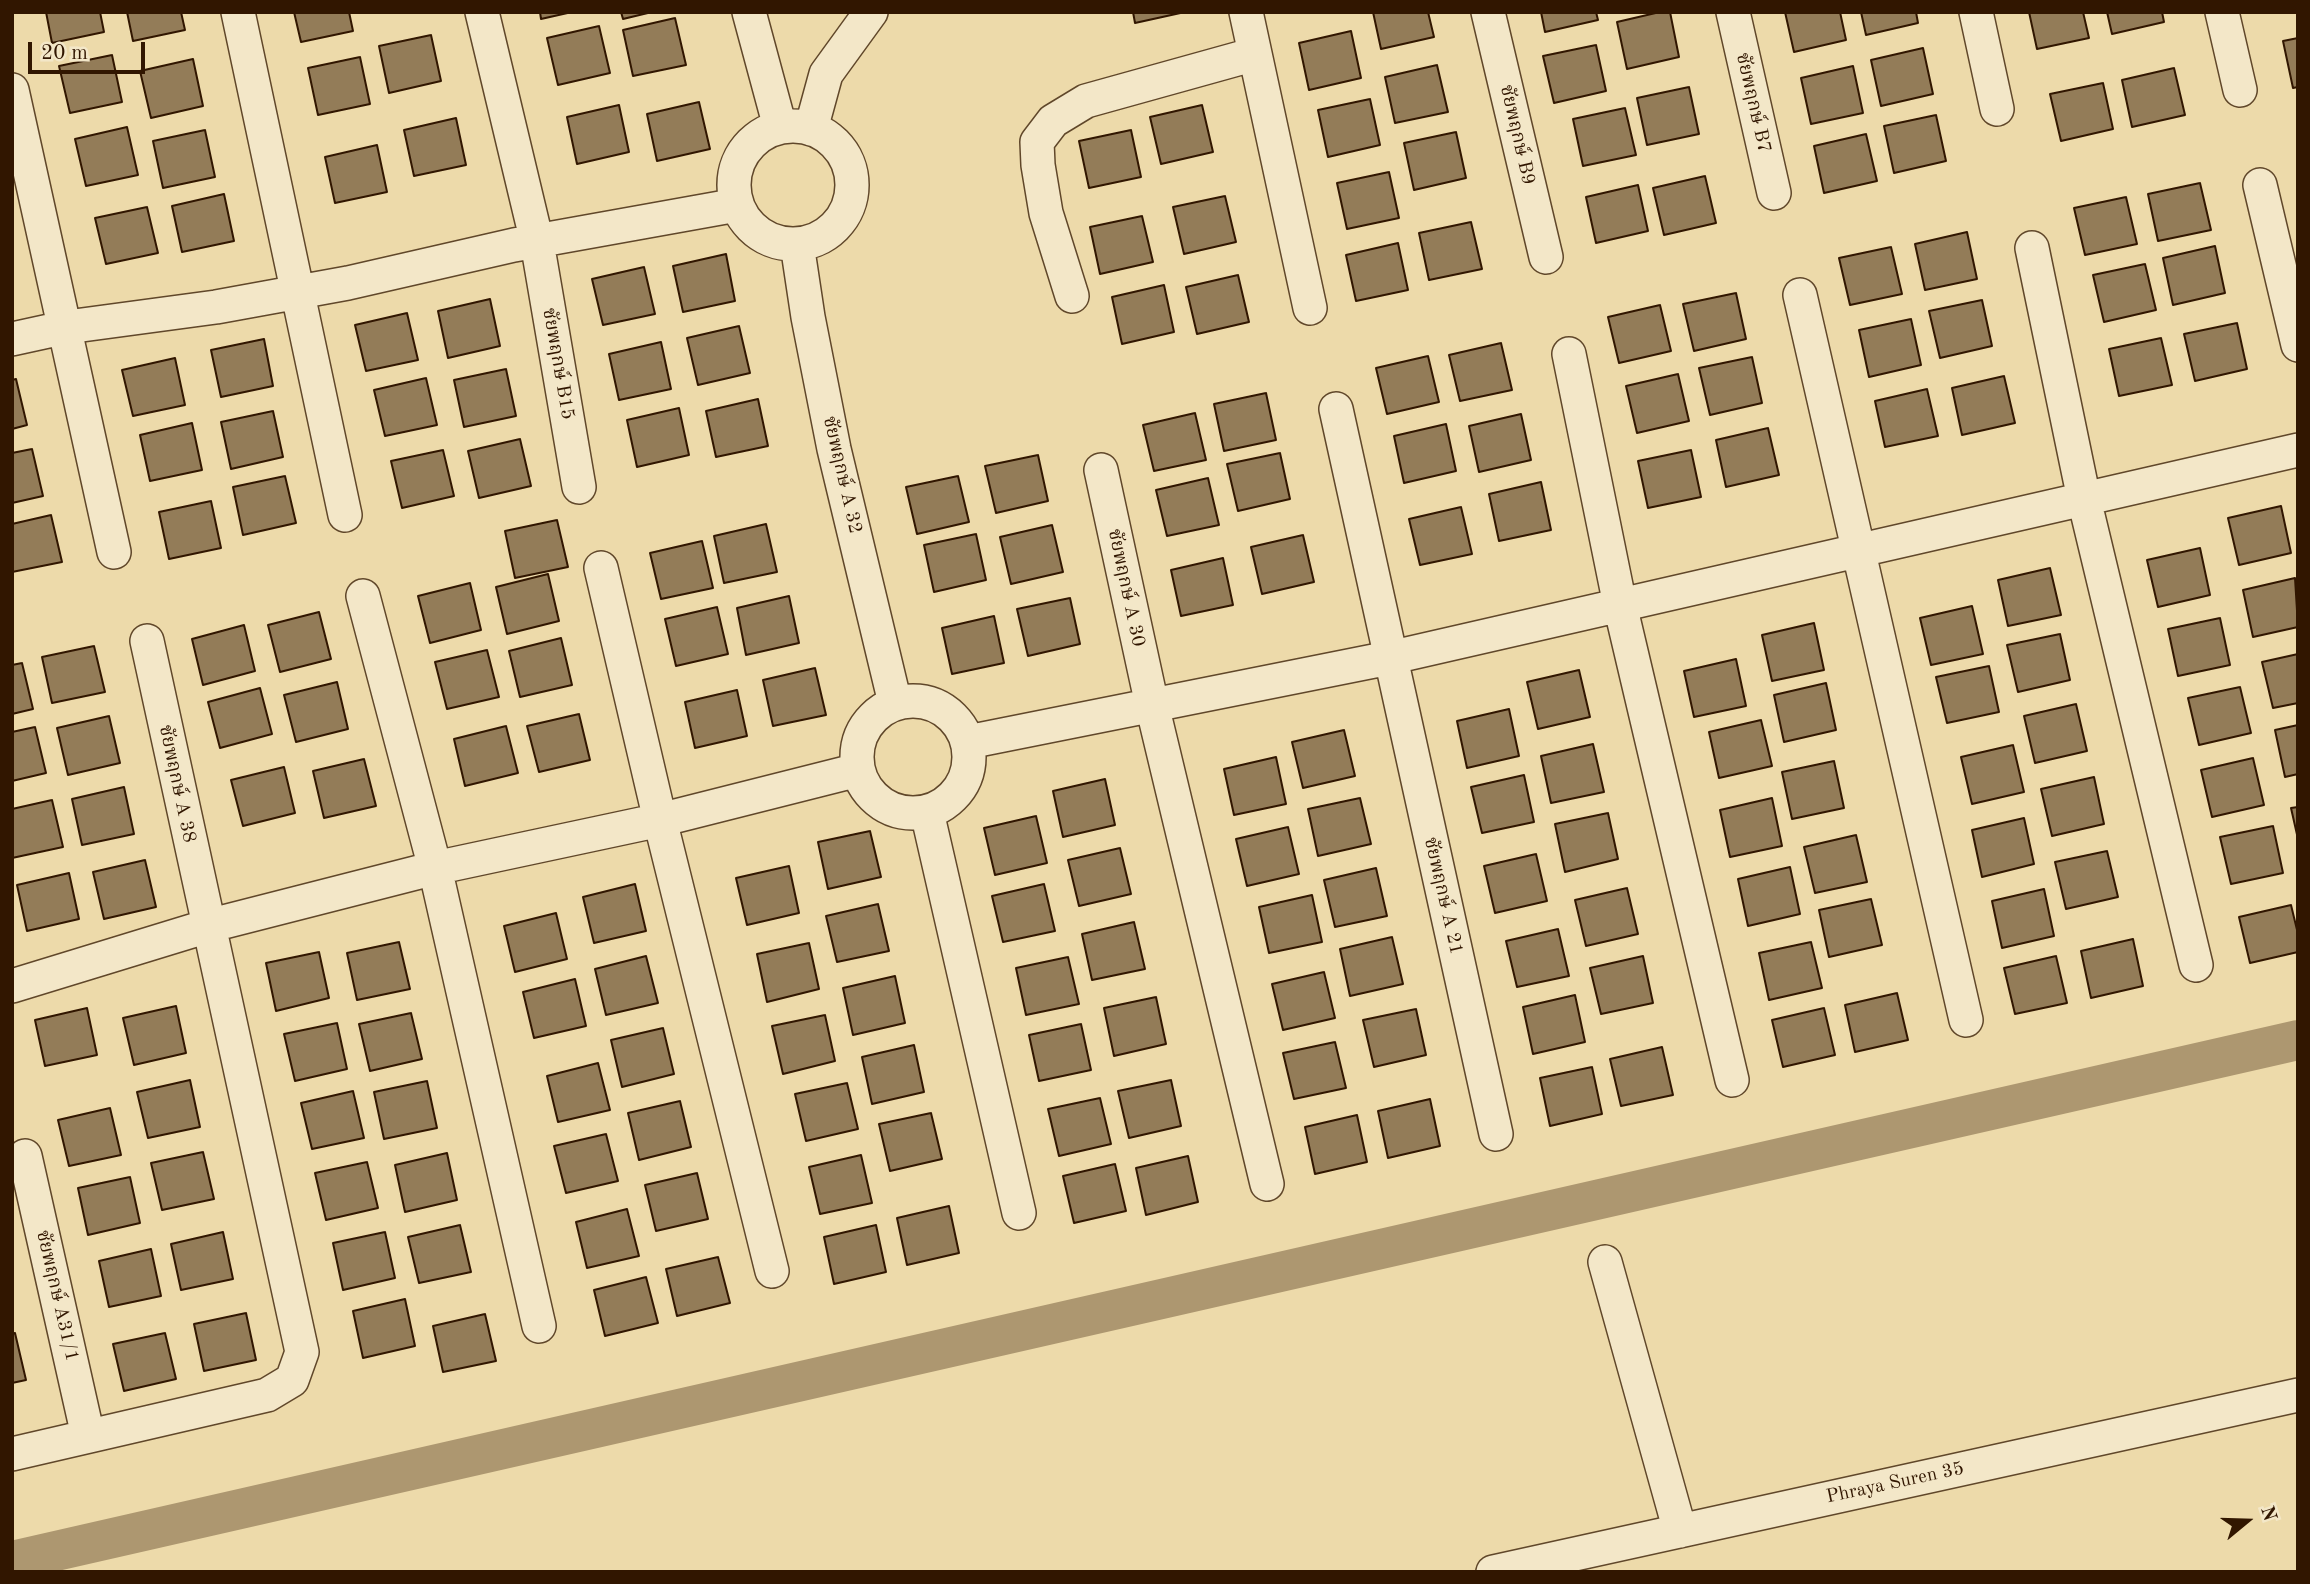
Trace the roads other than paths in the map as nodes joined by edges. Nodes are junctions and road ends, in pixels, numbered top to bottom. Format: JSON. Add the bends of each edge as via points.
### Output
{"nodes":[{"id":1,"x":238,"y":12,"type":"edge"},
{"id":2,"x":482,"y":12,"type":"edge"},
{"id":3,"x":749,"y":12,"type":"edge"},
{"id":4,"x":871,"y":12,"type":"edge"},
{"id":5,"x":1246,"y":12,"type":"edge"},
{"id":6,"x":1488,"y":12,"type":"edge"},
{"id":7,"x":1733,"y":12,"type":"edge"},
{"id":8,"x":1976,"y":12,"type":"edge"},
{"id":9,"x":2222,"y":12,"type":"edge"},
{"id":10,"x":1255,"y":54,"type":"junction"},
{"id":11,"x":12,"y":90,"type":"edge"},
{"id":12,"x":2240,"y":90,"type":"dead end"},
{"id":13,"x":1997,"y":109,"type":"dead end"},
{"id":14,"x":795,"y":128,"type":"junction"},
{"id":15,"x":2260,"y":185,"type":"dead end"},
{"id":16,"x":1774,"y":193,"type":"dead end"},
{"id":17,"x":737,"y":205,"type":"junction"},
{"id":18,"x":537,"y":242,"type":"junction"},
{"id":19,"x":797,"y":244,"type":"junction"},
{"id":20,"x":2032,"y":248,"type":"dead end"},
{"id":21,"x":1546,"y":257,"type":"dead end"},
{"id":22,"x":299,"y":291,"type":"junction"},
{"id":23,"x":1800,"y":295,"type":"dead end"},
{"id":24,"x":1072,"y":296,"type":"dead end"},
{"id":25,"x":1310,"y":308,"type":"dead end"},
{"id":26,"x":66,"y":327,"type":"junction"},
{"id":27,"x":12,"y":339,"type":"edge"},
{"id":28,"x":2298,"y":345,"type":"edge"},
{"id":29,"x":1569,"y":354,"type":"dead end"},
{"id":30,"x":1336,"y":409,"type":"dead end"},
{"id":31,"x":2298,"y":450,"type":"edge"},
{"id":32,"x":1101,"y":470,"type":"dead end"},
{"id":33,"x":579,"y":486,"type":"dead end"},
{"id":34,"x":2084,"y":499,"type":"junction"},
{"id":35,"x":345,"y":515,"type":"dead end"},
{"id":36,"x":1857,"y":551,"type":"junction"},
{"id":37,"x":114,"y":552,"type":"dead end"},
{"id":38,"x":601,"y":568,"type":"dead end"},
{"id":39,"x":363,"y":596,"type":"dead end"},
{"id":40,"x":1620,"y":605,"type":"junction"},
{"id":41,"x":147,"y":641,"type":"dead end"},
{"id":42,"x":1389,"y":658,"type":"junction"},
{"id":43,"x":895,"y":704,"type":"junction"},
{"id":44,"x":1152,"y":705,"type":"junction"},
{"id":45,"x":968,"y":743,"type":"junction"},
{"id":46,"x":858,"y":770,"type":"junction"},
{"id":47,"x":927,"y":812,"type":"junction"},
{"id":48,"x":660,"y":820,"type":"junction"},
{"id":49,"x":435,"y":868,"type":"junction"},
{"id":50,"x":208,"y":926,"type":"junction"},
{"id":51,"x":2196,"y":965,"type":"dead end"},
{"id":52,"x":12,"y":986,"type":"edge"},
{"id":53,"x":1966,"y":1020,"type":"dead end"},
{"id":54,"x":1732,"y":1080,"type":"dead end"},
{"id":55,"x":1496,"y":1134,"type":"dead end"},
{"id":56,"x":25,"y":1156,"type":"dead end"},
{"id":57,"x":1267,"y":1184,"type":"dead end"},
{"id":58,"x":1019,"y":1213,"type":"dead end"},
{"id":59,"x":1605,"y":1262,"type":"dead end"},
{"id":60,"x":772,"y":1270,"type":"dead end"},
{"id":61,"x":539,"y":1326,"type":"dead end"},
{"id":62,"x":2298,"y":1395,"type":"edge"},
{"id":63,"x":89,"y":1436,"type":"junction"},
{"id":64,"x":12,"y":1454,"type":"edge"},
{"id":65,"x":1680,"y":1531,"type":"junction"},
{"id":66,"x":1493,"y":1572,"type":"edge"}],
"edges":[{"from":1,"to":22,"type":"street"},
{"from":2,"to":18,"type":"street","name":"ชัยพฤกษ์ B15"},
{"from":3,"to":14,"type":"street"},
{"from":4,"to":14,"type":"street"},
{"from":5,"to":10,"type":"street"},
{"from":6,"to":21,"type":"street","name":"ชัยพฤกษ์ B9"},
{"from":7,"to":16,"type":"street","name":"ชัยพฤกษ์ B7"},
{"from":8,"to":13,"type":"street"},
{"from":9,"to":12,"type":"street"},
{"from":10,"to":24,"type":"street","via":[[1086,101],[1052,121],[1037,142],[1038,165],[1046,213]]},
{"from":10,"to":25,"type":"street"},
{"from":11,"to":26,"type":"street"},
{"from":14,"to":17,"type":"street","via":[[762,135],[746,148],[734,185]]},
{"from":14,"to":19,"type":"street","via":[[829,138],[851,172],[852,193],[834,228]]},
{"from":15,"to":28,"type":"street"},
{"from":17,"to":18,"type":"street"},
{"from":17,"to":19,"type":"street","via":[[751,227],[772,240]]},
{"from":18,"to":22,"type":"street"},
{"from":18,"to":33,"type":"street","name":"ชัยพฤกษ์ B15"},
{"from":19,"to":43,"type":"street","name":"ชัยพฤกษ์ A 32","via":[[834,449]]},
{"from":20,"to":34,"type":"street"},
{"from":22,"to":26,"type":"street"},
{"from":22,"to":35,"type":"street"},
{"from":23,"to":36,"type":"street"},
{"from":26,"to":27,"type":"street"},
{"from":26,"to":37,"type":"street"},
{"from":29,"to":40,"type":"street"},
{"from":30,"to":42,"type":"street","name":"ชัยพฤกษ์ A 21"},
{"from":31,"to":34,"type":"street"},
{"from":32,"to":44,"type":"street","name":"ชัยพฤกษ์ A 30"},
{"from":34,"to":36,"type":"street"},
{"from":34,"to":51,"type":"street"},
{"from":36,"to":40,"type":"street"},
{"from":36,"to":53,"type":"street"},
{"from":38,"to":48,"type":"street"},
{"from":39,"to":49,"type":"street"},
{"from":40,"to":42,"type":"street"},
{"from":40,"to":54,"type":"street"},
{"from":41,"to":50,"type":"street","name":"ชัยพฤกษ์ A 38"},
{"from":42,"to":44,"type":"street"},
{"from":42,"to":55,"type":"street","name":"ชัยพฤกษ์ A 21"},
{"from":43,"to":45,"type":"street","via":[[922,701],[947,712]]},
{"from":43,"to":46,"type":"street","via":[[880,710],[860,737]]},
{"from":44,"to":45,"type":"street"},
{"from":44,"to":57,"type":"street","name":"ชัยพฤกษ์ A 30"},
{"from":45,"to":47,"type":"street","via":[[966,778],[944,805]]},
{"from":46,"to":47,"type":"street","via":[[865,787],[892,810]]},
{"from":46,"to":48,"type":"street"},
{"from":47,"to":58,"type":"street"},
{"from":48,"to":49,"type":"street"},
{"from":48,"to":60,"type":"street"},
{"from":49,"to":50,"type":"street"},
{"from":49,"to":61,"type":"street"},
{"from":50,"to":52,"type":"street"},
{"from":50,"to":63,"type":"street","name":"ชัยพฤกษ์ A 38","via":[[302,1352],[292,1380],[267,1395]]},
{"from":56,"to":63,"type":"street","name":"ชัยพฤกษ์ A31/1"},
{"from":59,"to":65,"type":"street"},
{"from":62,"to":65,"type":"street","name":"Phraya Suren 35"},
{"from":63,"to":64,"type":"street","name":"ชัยพฤกษ์ A 38"},
{"from":65,"to":66,"type":"street","name":"Phraya Suren 35"}]}
